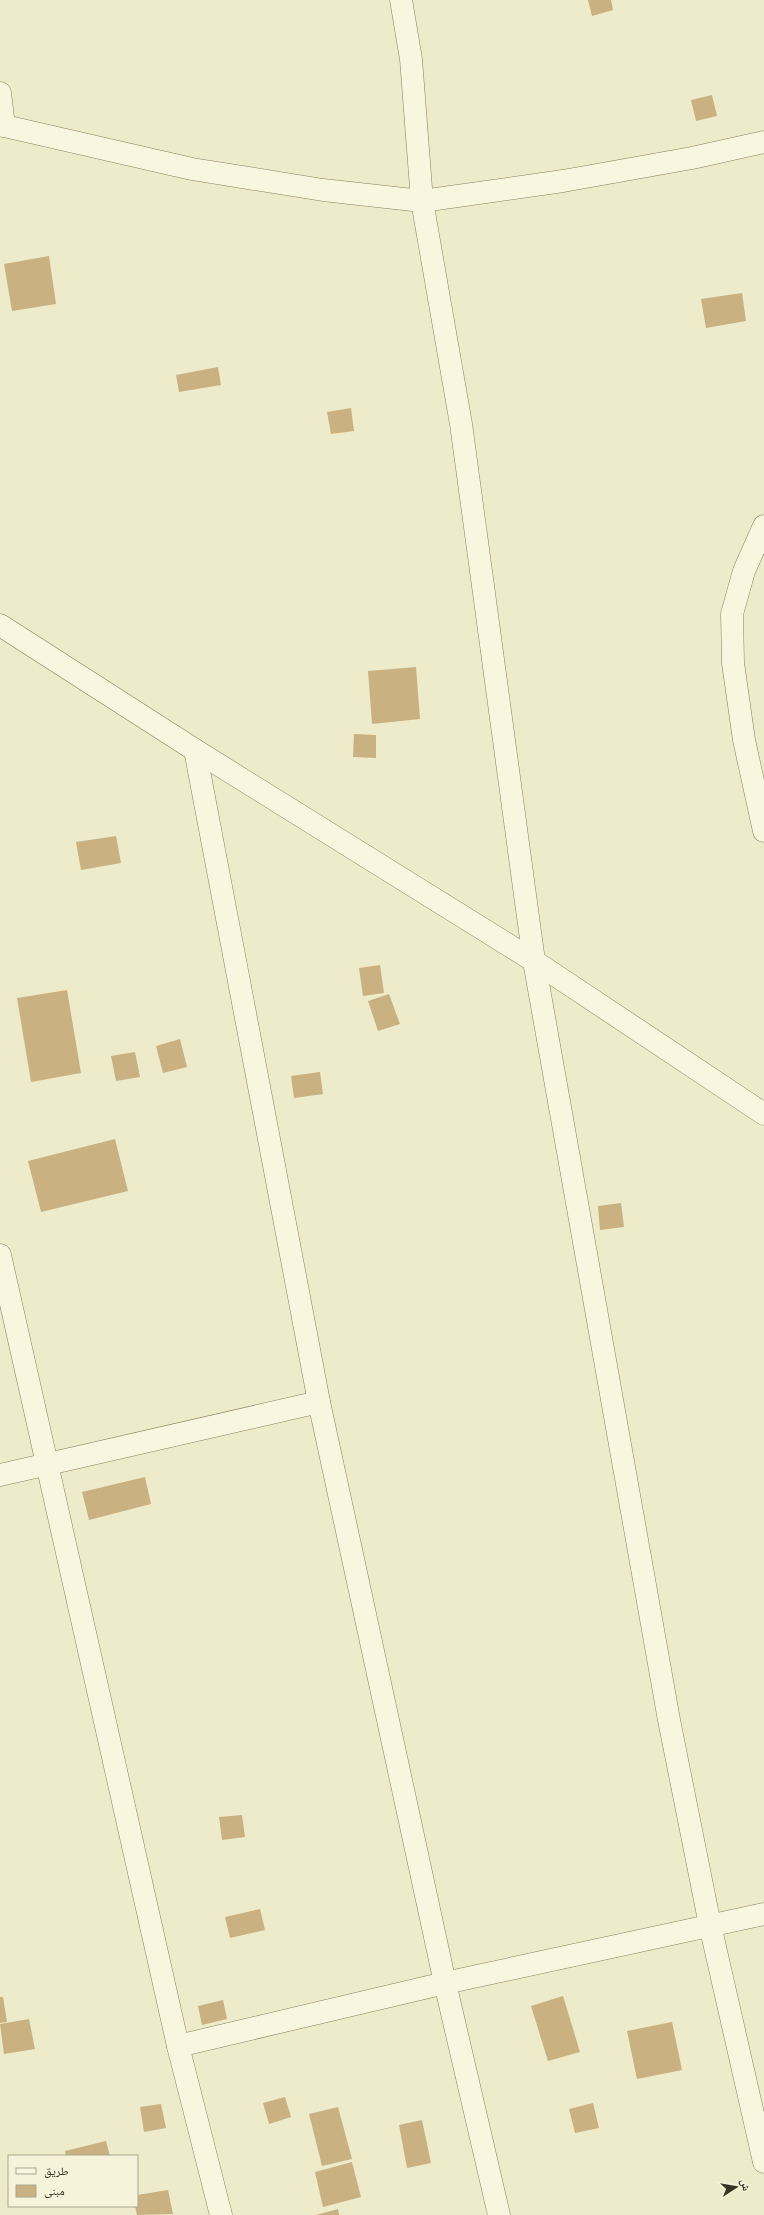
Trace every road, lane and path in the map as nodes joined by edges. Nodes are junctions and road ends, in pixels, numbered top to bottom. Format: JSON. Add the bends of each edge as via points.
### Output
{"nodes":[{"id":1,"x":401,"y":0,"type":"edge"},
{"id":2,"x":0,"y":94,"type":"edge"},
{"id":3,"x":2,"y":126,"type":"edge"},
{"id":4,"x":764,"y":142,"type":"edge"},
{"id":5,"x":422,"y":201,"type":"junction"},
{"id":6,"x":764,"y":526,"type":"edge"},
{"id":7,"x":0,"y":625,"type":"edge"},
{"id":8,"x":195,"y":750,"type":"junction"},
{"id":9,"x":764,"y":831,"type":"edge"},
{"id":10,"x":534,"y":961,"type":"junction"},
{"id":11,"x":764,"y":1114,"type":"edge"},
{"id":12,"x":0,"y":1255,"type":"edge"},
{"id":13,"x":319,"y":1402,"type":"junction"},
{"id":14,"x":46,"y":1465,"type":"junction"},
{"id":15,"x":0,"y":1475,"type":"edge"},
{"id":16,"x":764,"y":1914,"type":"edge"},
{"id":17,"x":710,"y":1925,"type":"junction"},
{"id":18,"x":445,"y":1983,"type":"junction"},
{"id":19,"x":178,"y":2046,"type":"junction"},
{"id":20,"x":764,"y":2162,"type":"edge"},
{"id":21,"x":221,"y":2215,"type":"edge"},
{"id":22,"x":499,"y":2215,"type":"edge"}],
"edges":[{"from":1,"to":5,"type":"street","via":[[411,59]]},
{"from":2,"to":3,"type":"street"},
{"from":3,"to":5,"type":"street","via":[[192,169],[323,190]]},
{"from":4,"to":5,"type":"street","via":[[563,182]]},
{"from":5,"to":10,"type":"street","via":[[461,424]]},
{"from":6,"to":9,"type":"street","via":[[744,571],[732,614],[736,686],[744,740]]},
{"from":7,"to":8,"type":"street"},
{"from":8,"to":10,"type":"street"},
{"from":8,"to":13,"type":"street"},
{"from":10,"to":11,"type":"street"},
{"from":10,"to":17,"type":"street","via":[[669,1720]]},
{"from":12,"to":14,"type":"street"},
{"from":13,"to":14,"type":"street"},
{"from":13,"to":18,"type":"street"},
{"from":14,"to":15,"type":"street"},
{"from":14,"to":19,"type":"street"},
{"from":16,"to":17,"type":"street"},
{"from":17,"to":18,"type":"street"},
{"from":17,"to":20,"type":"street"},
{"from":18,"to":19,"type":"street"},
{"from":18,"to":22,"type":"street"},
{"from":19,"to":21,"type":"street"}]}
